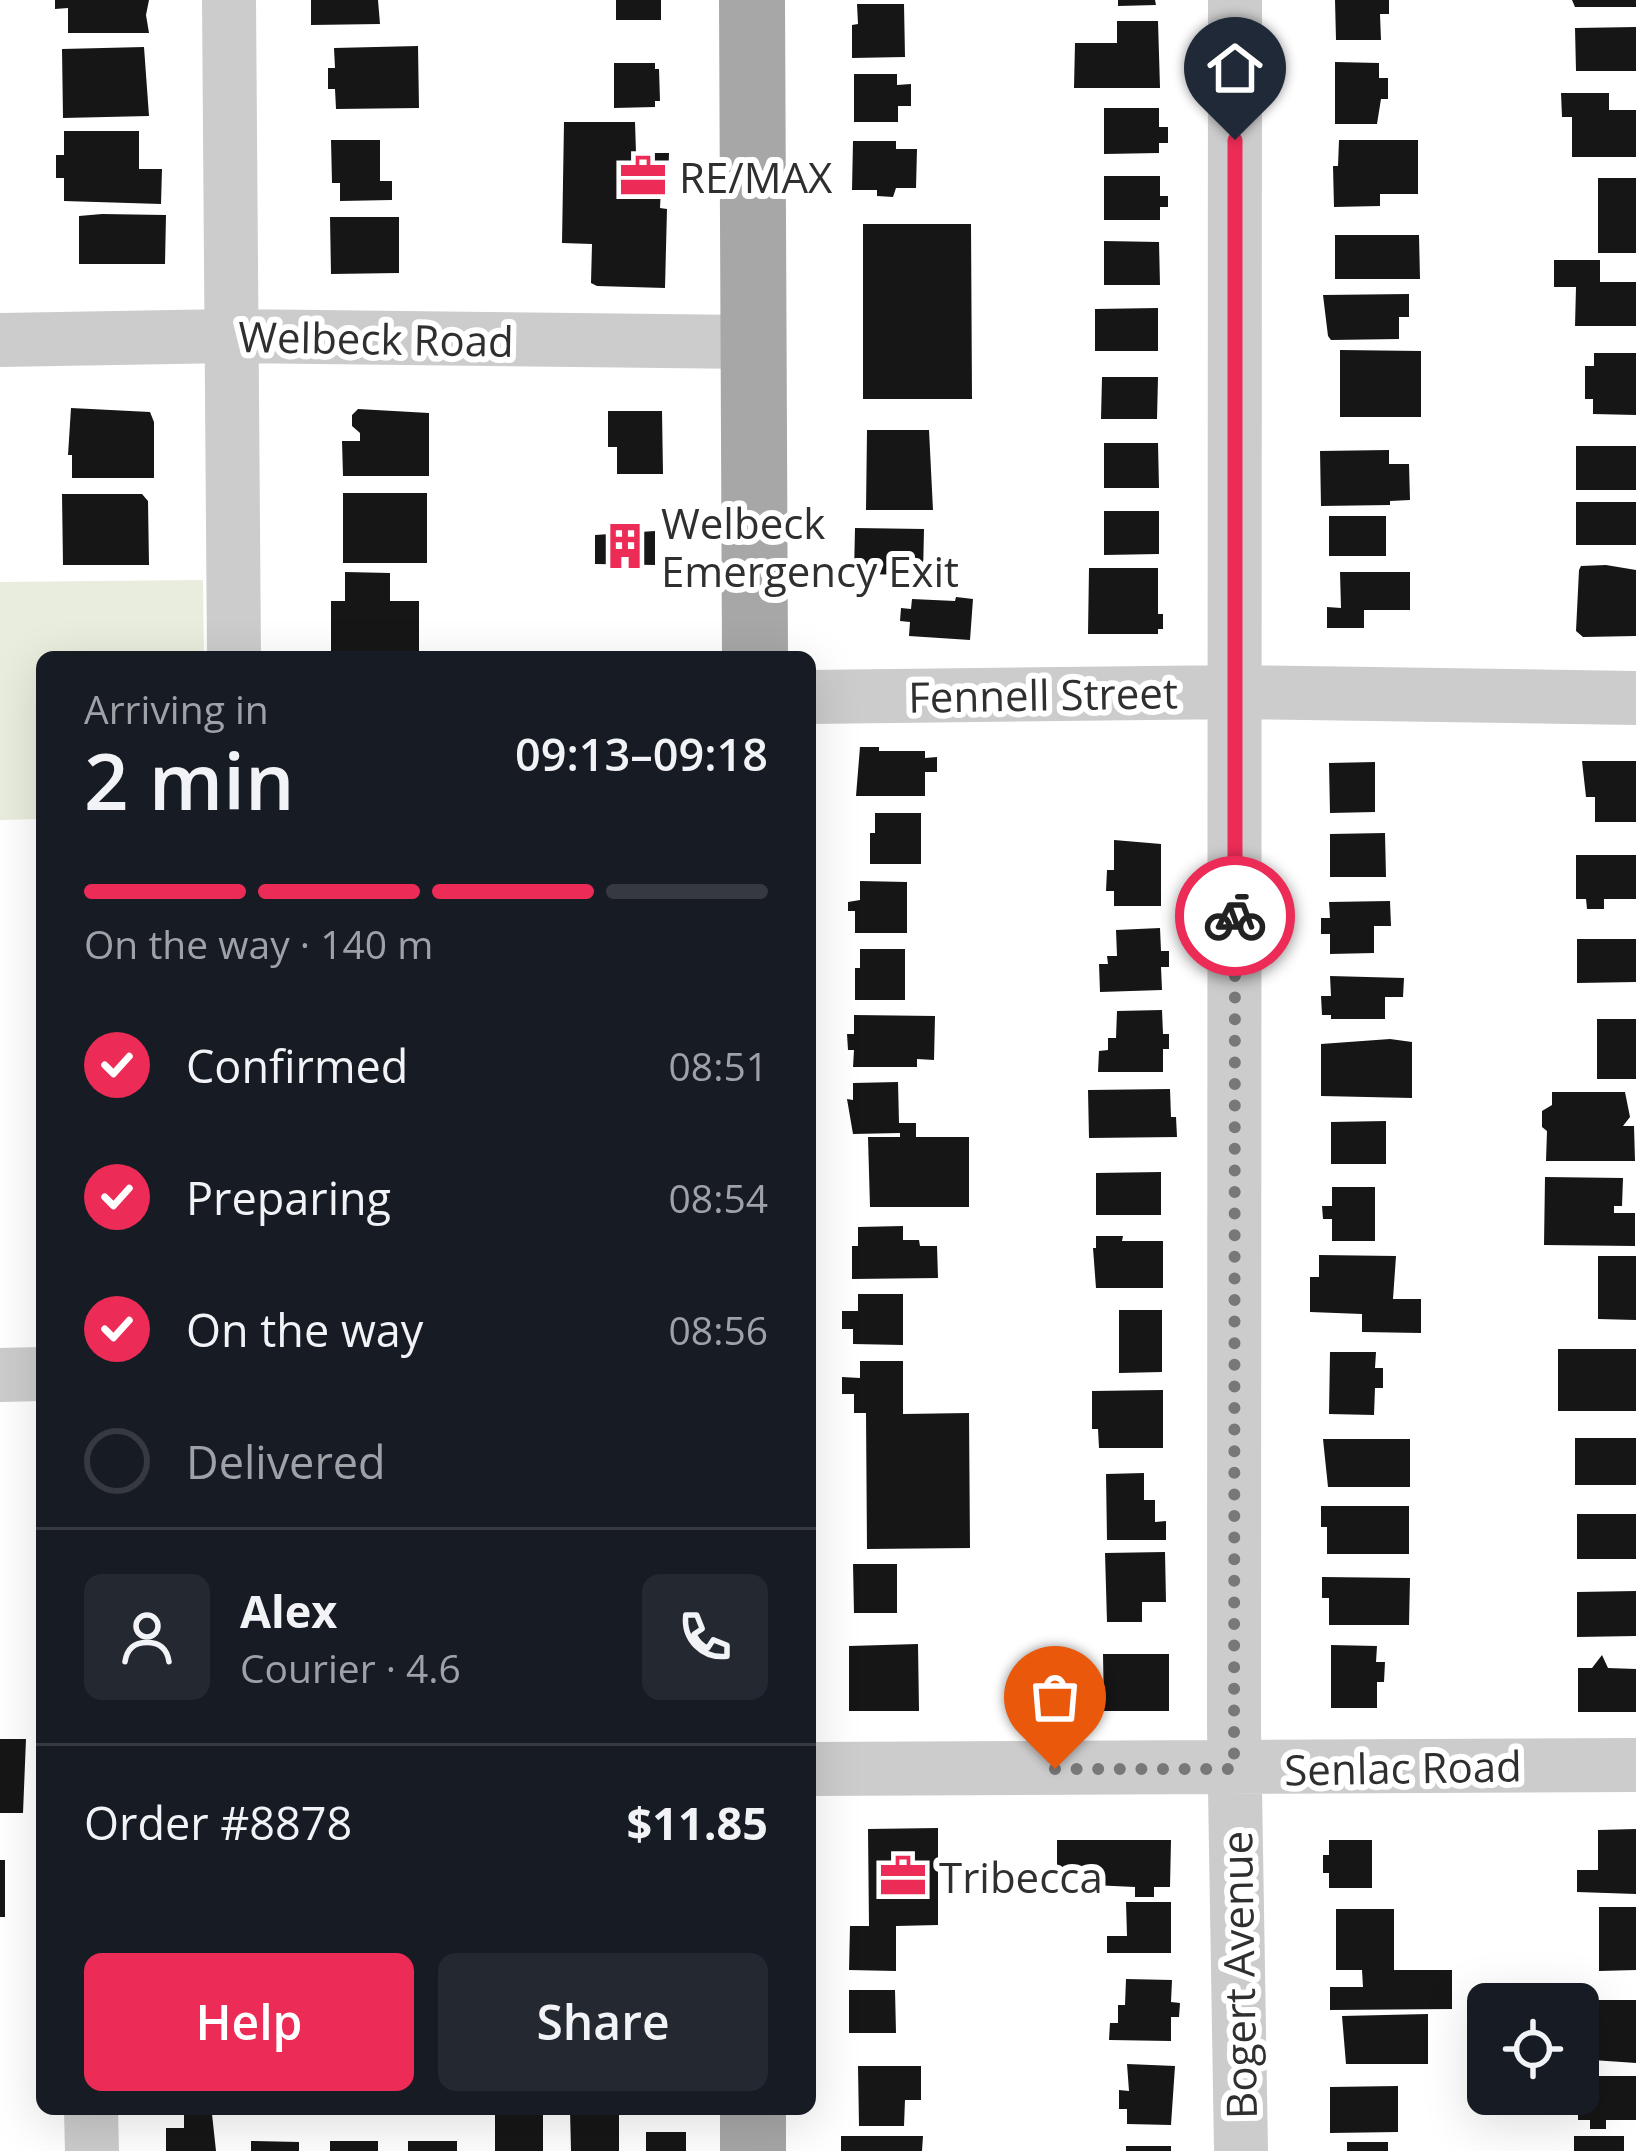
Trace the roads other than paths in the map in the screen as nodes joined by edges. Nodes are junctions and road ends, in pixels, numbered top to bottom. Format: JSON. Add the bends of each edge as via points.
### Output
{"nodes":[{"id":1,"x":229,"y":0,"type":"edge"},
{"id":2,"x":752,"y":0,"type":"edge"},
{"id":3,"x":1235,"y":0,"type":"edge"},
{"id":4,"x":231,"y":335,"type":"junction"},
{"id":5,"x":0,"y":340,"type":"edge"},
{"id":6,"x":751,"y":342,"type":"junction"},
{"id":7,"x":234,"y":651,"type":"edge"},
{"id":8,"x":754,"y":651,"type":"edge"},
{"id":9,"x":1236,"y":692,"type":"junction"},
{"id":10,"x":816,"y":697,"type":"edge"},
{"id":11,"x":1636,"y":698,"type":"edge"},
{"id":12,"x":0,"y":1375,"type":"edge"},
{"id":13,"x":36,"y":1375,"type":"edge"},
{"id":14,"x":1636,"y":1765,"type":"edge"},
{"id":15,"x":816,"y":1769,"type":"edge"},
{"id":16,"x":1234,"y":1769,"type":"junction"},
{"id":17,"x":91,"y":2115,"type":"edge"},
{"id":18,"x":753,"y":2115,"type":"edge"},
{"id":19,"x":92,"y":2151,"type":"edge"},
{"id":20,"x":752,"y":2151,"type":"edge"},
{"id":21,"x":1241,"y":2151,"type":"edge"}],
"edges":[{"from":1,"to":4,"type":"street"},
{"from":2,"to":6,"type":"main road"},
{"from":3,"to":9,"type":"street","name":"Bogert Avenue"},
{"from":4,"to":5,"type":"street","name":"Welbeck Road"},
{"from":4,"to":6,"type":"street","name":"Welbeck Road"},
{"from":4,"to":7,"type":"street"},
{"from":6,"to":8,"type":"main road"},
{"from":9,"to":10,"type":"street","name":"Fennell Street"},
{"from":9,"to":11,"type":"street","name":"Fennell Street"},
{"from":9,"to":16,"type":"street","name":"Bogert Avenue"},
{"from":12,"to":13,"type":"street"},
{"from":14,"to":16,"type":"street","name":"Senlac Road"},
{"from":15,"to":16,"type":"street","name":"Senlac Road"},
{"from":16,"to":21,"type":"street","name":"Bogert Avenue"},
{"from":17,"to":19,"type":"street"},
{"from":18,"to":20,"type":"main road"}]}
